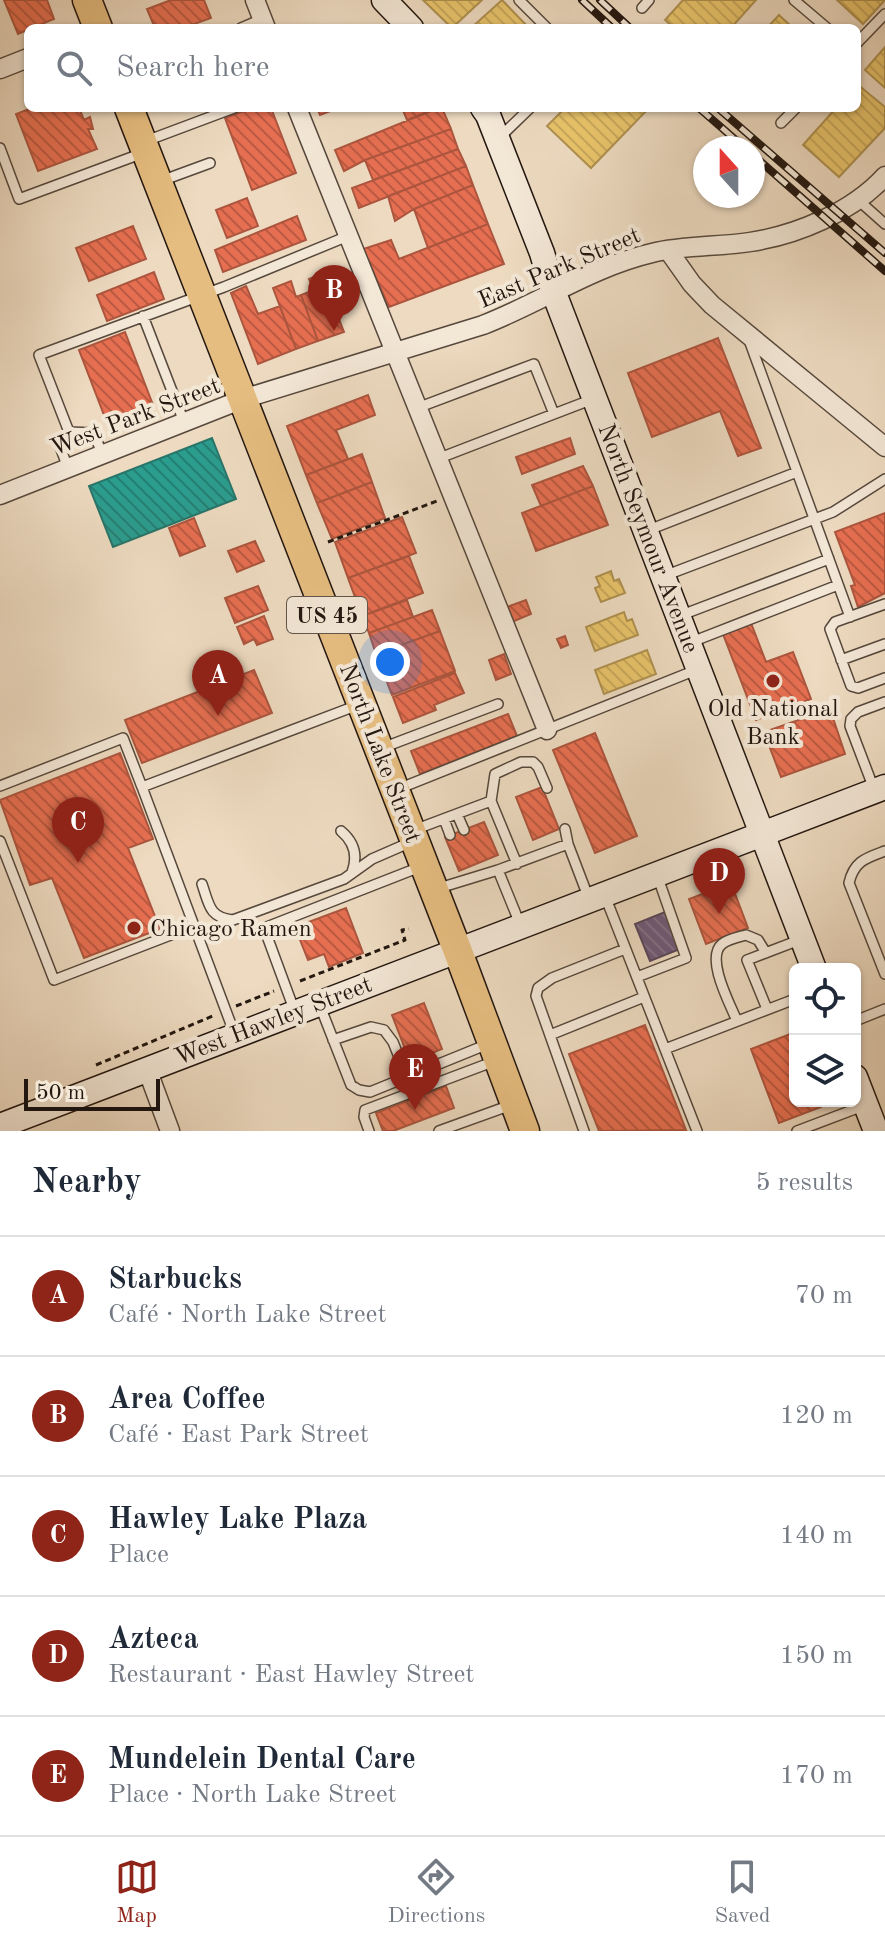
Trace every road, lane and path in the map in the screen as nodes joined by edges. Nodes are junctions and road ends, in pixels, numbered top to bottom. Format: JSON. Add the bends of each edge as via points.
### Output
{"nodes":[{"id":1,"x":87,"y":0,"type":"edge"},
{"id":2,"x":255,"y":0,"type":"edge"},
{"id":3,"x":384,"y":0,"type":"edge"},
{"id":4,"x":519,"y":0,"type":"edge"},
{"id":5,"x":794,"y":0,"type":"edge"},
{"id":6,"x":885,"y":14,"type":"edge"},
{"id":7,"x":96,"y":24,"type":"edge"},
{"id":8,"x":264,"y":24,"type":"edge"},
{"id":9,"x":407,"y":24,"type":"edge"},
{"id":10,"x":543,"y":24,"type":"edge"},
{"id":11,"x":822,"y":24,"type":"edge"},
{"id":12,"x":861,"y":39,"type":"edge"},
{"id":13,"x":24,"y":59,"type":"edge"},
{"id":14,"x":0,"y":68,"type":"edge"},
{"id":15,"x":131,"y":112,"type":"edge"},
{"id":16,"x":225,"y":112,"type":"edge"},
{"id":17,"x":299,"y":112,"type":"edge"},
{"id":18,"x":485,"y":112,"type":"edge"},
{"id":19,"x":526,"y":112,"type":"edge"},
{"id":20,"x":792,"y":112,"type":"edge"},
{"id":21,"x":781,"y":123,"type":"dead end"},
{"id":22,"x":498,"y":140,"type":"junction"},
{"id":23,"x":144,"y":147,"type":"junction"},
{"id":24,"x":0,"y":148,"type":"edge"},
{"id":25,"x":210,"y":163,"type":"dead end"},
{"id":26,"x":885,"y":176,"type":"edge"},
{"id":27,"x":158,"y":182,"type":"junction"},
{"id":28,"x":857,"y":199,"type":"junction"},
{"id":29,"x":885,"y":224,"type":"edge"},
{"id":30,"x":348,"y":236,"type":"junction"},
{"id":31,"x":668,"y":250,"type":"junction"},
{"id":32,"x":554,"y":293,"type":"junction"},
{"id":33,"x":202,"y":295,"type":"junction"},
{"id":34,"x":143,"y":316,"type":"junction"},
{"id":35,"x":747,"y":333,"type":"junction"},
{"id":36,"x":394,"y":352,"type":"junction"},
{"id":37,"x":596,"y":398,"type":"junction"},
{"id":38,"x":243,"y":399,"type":"junction"},
{"id":39,"x":417,"y":408,"type":"junction"},
{"id":40,"x":554,"y":414,"type":"junction"},
{"id":41,"x":184,"y":422,"type":"junction"},
{"id":42,"x":69,"y":432,"type":"junction"},
{"id":43,"x":885,"y":447,"type":"edge"},
{"id":44,"x":102,"y":454,"type":"junction"},
{"id":45,"x":437,"y":459,"type":"junction"},
{"id":46,"x":68,"y":468,"type":"junction"},
{"id":47,"x":797,"y":472,"type":"junction"},
{"id":48,"x":885,"y":479,"type":"edge"},
{"id":49,"x":0,"y":495,"type":"edge"},
{"id":50,"x":452,"y":496,"type":"junction"},
{"id":51,"x":814,"y":519,"type":"junction"},
{"id":52,"x":646,"y":531,"type":"junction"},
{"id":53,"x":328,"y":542,"type":"dead end"},
{"id":54,"x":829,"y":559,"type":"junction"},
{"id":55,"x":664,"y":576,"type":"junction"},
{"id":56,"x":838,"y":585,"type":"junction"},
{"id":57,"x":885,"y":604,"type":"edge"},
{"id":58,"x":678,"y":616,"type":"junction"},
{"id":59,"x":850,"y":617,"type":"junction"},
{"id":60,"x":688,"y":644,"type":"junction"},
{"id":61,"x":885,"y":644,"type":"edge"},
{"id":62,"x":841,"y":660,"type":"junction"},
{"id":63,"x":698,"y":669,"type":"junction"},
{"id":64,"x":885,"y":678,"type":"edge"},
{"id":65,"x":885,"y":702,"type":"edge"},
{"id":66,"x":361,"y":704,"type":"junction"},
{"id":67,"x":498,"y":704,"type":"dead end"},
{"id":68,"x":547,"y":730,"type":"junction"},
{"id":69,"x":379,"y":749,"type":"junction"},
{"id":70,"x":0,"y":786,"type":"edge"},
{"id":71,"x":142,"y":787,"type":"junction"},
{"id":72,"x":547,"y":788,"type":"dead end"},
{"id":73,"x":880,"y":789,"type":"edge"},
{"id":74,"x":395,"y":790,"type":"junction"},
{"id":75,"x":491,"y":801,"type":"junction"},
{"id":76,"x":457,"y":814,"type":"junction"},
{"id":77,"x":444,"y":819,"type":"junction"},
{"id":78,"x":565,"y":829,"type":"dead end"},
{"id":79,"x":464,"y":830,"type":"dead end"},
{"id":80,"x":341,"y":831,"type":"dead end"},
{"id":81,"x":762,"y":834,"type":"junction"},
{"id":82,"x":450,"y":835,"type":"dead end"},
{"id":83,"x":0,"y":841,"type":"edge"},
{"id":84,"x":568,"y":844,"type":"junction"},
{"id":85,"x":885,"y":851,"type":"edge"},
{"id":86,"x":421,"y":857,"type":"junction"},
{"id":87,"x":477,"y":863,"type":"dead end"},
{"id":88,"x":517,"y":864,"type":"junction"},
{"id":89,"x":498,"y":870,"type":"junction"},
{"id":90,"x":352,"y":872,"type":"junction"},
{"id":91,"x":482,"y":874,"type":"junction"},
{"id":92,"x":657,"y":874,"type":"junction"},
{"id":93,"x":202,"y":884,"type":"dead end"},
{"id":94,"x":596,"y":896,"type":"junction"},
{"id":95,"x":520,"y":925,"type":"junction"},
{"id":96,"x":194,"y":926,"type":"junction"},
{"id":97,"x":409,"y":929,"type":"dead end"},
{"id":98,"x":802,"y":939,"type":"junction"},
{"id":99,"x":457,"y":949,"type":"junction"},
{"id":100,"x":625,"y":949,"type":"junction"},
{"id":101,"x":766,"y":953,"type":"junction"},
{"id":102,"x":812,"y":963,"type":"edge"},
{"id":103,"x":885,"y":974,"type":"edge"},
{"id":104,"x":637,"y":977,"type":"junction"},
{"id":105,"x":286,"y":986,"type":"junction"},
{"id":106,"x":644,"y":997,"type":"junction"},
{"id":107,"x":789,"y":1001,"type":"edge"},
{"id":108,"x":319,"y":1002,"type":"junction"},
{"id":109,"x":767,"y":1009,"type":"junction"},
{"id":110,"x":885,"y":1009,"type":"edge"},
{"id":111,"x":226,"y":1011,"type":"junction"},
{"id":112,"x":295,"y":1012,"type":"junction"},
{"id":113,"x":861,"y":1019,"type":"edge"},
{"id":114,"x":737,"y":1021,"type":"junction"},
{"id":115,"x":235,"y":1035,"type":"junction"},
{"id":116,"x":550,"y":1035,"type":"junction"},
{"id":117,"x":333,"y":1040,"type":"junction"},
{"id":118,"x":665,"y":1049,"type":"junction"},
{"id":119,"x":495,"y":1051,"type":"junction"},
{"id":120,"x":86,"y":1069,"type":"dead end"},
{"id":121,"x":147,"y":1069,"type":"junction"},
{"id":122,"x":407,"y":1077,"type":"junction"},
{"id":123,"x":861,"y":1092,"type":"edge"},
{"id":124,"x":515,"y":1103,"type":"junction"},
{"id":125,"x":866,"y":1105,"type":"junction"},
{"id":126,"x":0,"y":1126,"type":"edge"},
{"id":127,"x":170,"y":1131,"type":"edge"},
{"id":128,"x":369,"y":1131,"type":"edge"},
{"id":129,"x":439,"y":1131,"type":"edge"},
{"id":130,"x":525,"y":1131,"type":"edge"},
{"id":131,"x":584,"y":1131,"type":"edge"},
{"id":132,"x":697,"y":1131,"type":"edge"},
{"id":133,"x":797,"y":1131,"type":"edge"},
{"id":134,"x":876,"y":1131,"type":"edge"}],
"edges":[{"from":1,"to":7,"type":"main road"},
{"from":2,"to":8,"type":"street"},
{"from":3,"to":9,"type":"street"},
{"from":4,"to":10,"type":"lane"},
{"from":5,"to":11,"type":"lane"},
{"from":6,"to":12,"type":"lane"},
{"from":13,"to":14,"type":"street"},
{"from":15,"to":23,"type":"main road","name":"North Lake Street","number":"US 45"},
{"from":16,"to":23,"type":"lane"},
{"from":17,"to":30,"type":"street"},
{"from":18,"to":22,"type":"street","name":"North Seymour Avenue"},
{"from":19,"to":22,"type":"lane"},
{"from":20,"to":21,"type":"lane"},
{"from":22,"to":32,"type":"street","name":"North Seymour Avenue"},
{"from":23,"to":24,"type":"lane","via":[[19,199]]},
{"from":23,"to":27,"type":"main road","name":"North Lake Street","number":"US 45"},
{"from":25,"to":27,"type":"lane"},
{"from":26,"to":28,"type":"street","name":"East Park Street"},
{"from":27,"to":33,"type":"main road","name":"North Lake Street","number":"US 45"},
{"from":28,"to":29,"type":"lane"},
{"from":28,"to":31,"type":"street","name":"East Park Street","via":[[817,224],[752,242]]},
{"from":30,"to":33,"type":"lane"},
{"from":30,"to":36,"type":"street"},
{"from":31,"to":32,"type":"street","name":"East Park Street","via":[[589,275]]},
{"from":31,"to":35,"type":"street","via":[[692,284]]},
{"from":32,"to":36,"type":"street","name":"East Park Street","via":[[483,325]]},
{"from":32,"to":37,"type":"street","name":"North Seymour Avenue"},
{"from":33,"to":34,"type":"lane"},
{"from":33,"to":38,"type":"main road","name":"North Lake Street","number":"US 45"},
{"from":34,"to":41,"type":"lane"},
{"from":34,"to":42,"type":"lane","via":[[39,355]]},
{"from":35,"to":43,"type":"street"},
{"from":35,"to":47,"type":"lane"},
{"from":36,"to":38,"type":"street","name":"East Park Street"},
{"from":36,"to":39,"type":"street"},
{"from":37,"to":40,"type":"lane"},
{"from":37,"to":52,"type":"street","name":"North Seymour Avenue"},
{"from":38,"to":41,"type":"street","name":"West Park Street"},
{"from":38,"to":66,"type":"main road","name":"North Lake Street","number":"US 45"},
{"from":39,"to":40,"type":"lane","via":[[534,364]]},
{"from":39,"to":45,"type":"street"},
{"from":40,"to":45,"type":"lane"},
{"from":41,"to":44,"type":"street","name":"West Park Street"},
{"from":42,"to":44,"type":"lane","via":[[94,433]]},
{"from":42,"to":46,"type":"lane","via":[[59,444]]},
{"from":44,"to":46,"type":"street","name":"West Park Street"},
{"from":45,"to":50,"type":"street"},
{"from":46,"to":49,"type":"street","name":"West Park Street"},
{"from":47,"to":51,"type":"lane"},
{"from":47,"to":52,"type":"lane"},
{"from":48,"to":51,"type":"lane"},
{"from":50,"to":53,"type":"path"},
{"from":50,"to":68,"type":"street"},
{"from":51,"to":54,"type":"lane"},
{"from":51,"to":55,"type":"lane"},
{"from":52,"to":55,"type":"street","name":"North Seymour Avenue"},
{"from":54,"to":56,"type":"lane"},
{"from":54,"to":58,"type":"lane"},
{"from":55,"to":58,"type":"street","name":"North Seymour Avenue"},
{"from":56,"to":59,"type":"lane"},
{"from":56,"to":60,"type":"lane"},
{"from":57,"to":59,"type":"lane"},
{"from":58,"to":60,"type":"street","name":"North Seymour Avenue"},
{"from":59,"to":62,"type":"lane","via":[[830,629]]},
{"from":60,"to":63,"type":"street","name":"North Seymour Avenue"},
{"from":61,"to":62,"type":"lane"},
{"from":62,"to":64,"type":"lane","via":[[851,686]]},
{"from":63,"to":68,"type":"lane"},
{"from":63,"to":81,"type":"street","name":"North Seymour Avenue"},
{"from":65,"to":73,"type":"lane","via":[[858,712],[850,726]]},
{"from":66,"to":69,"type":"main road","name":"North Lake Street","number":"US 45"},
{"from":66,"to":71,"type":"lane"},
{"from":67,"to":69,"type":"lane"},
{"from":68,"to":74,"type":"lane"},
{"from":69,"to":74,"type":"main road","name":"North Lake Street","number":"US 45"},
{"from":70,"to":71,"type":"lane","via":[[123,738]]},
{"from":71,"to":96,"type":"lane"},
{"from":72,"to":75,"type":"lane","via":[[538,767],[521,762],[495,774]]},
{"from":73,"to":81,"type":"street","name":"West Hawley Street"},
{"from":74,"to":86,"type":"main road","name":"North Lake Street","number":"US 45"},
{"from":75,"to":76,"type":"lane"},
{"from":75,"to":88,"type":"lane"},
{"from":76,"to":77,"type":"lane"},
{"from":76,"to":79,"type":"lane"},
{"from":77,"to":82,"type":"lane"},
{"from":77,"to":86,"type":"lane"},
{"from":78,"to":84,"type":"lane"},
{"from":80,"to":90,"type":"lane","via":[[354,851]]},
{"from":81,"to":92,"type":"street","name":"West Hawley Street"},
{"from":81,"to":98,"type":"street","name":"North Seymour Avenue"},
{"from":83,"to":96,"type":"lane","via":[[54,980]]},
{"from":84,"to":88,"type":"lane"},
{"from":84,"to":94,"type":"lane"},
{"from":85,"to":103,"type":"lane","via":[[859,861],[849,883]]},
{"from":86,"to":90,"type":"lane","via":[[372,859]]},
{"from":86,"to":91,"type":"lane","via":[[464,874]]},
{"from":86,"to":99,"type":"main road","name":"North Lake Street","number":"US 45"},
{"from":86,"to":105,"type":"lane","via":[[264,928]]},
{"from":87,"to":91,"type":"lane"},
{"from":88,"to":89,"type":"lane"},
{"from":89,"to":91,"type":"lane"},
{"from":89,"to":95,"type":"lane"},
{"from":90,"to":93,"type":"lane","via":[[233,920],[214,914]]},
{"from":92,"to":94,"type":"street","name":"West Hawley Street"},
{"from":92,"to":104,"type":"lane","via":[[686,958]]},
{"from":94,"to":95,"type":"street","name":"West Hawley Street"},
{"from":94,"to":100,"type":"lane"},
{"from":95,"to":99,"type":"street","name":"West Hawley Street"},
{"from":96,"to":111,"type":"lane"},
{"from":97,"to":105,"type":"path","via":[[402,930],[405,940]]},
{"from":98,"to":101,"type":"lane"},
{"from":98,"to":102,"type":"street","name":"North Seymour Avenue"},
{"from":99,"to":108,"type":"street","name":"West Hawley Street"},
{"from":99,"to":119,"type":"main road","name":"North Lake Street","number":"US 45"},
{"from":100,"to":104,"type":"lane"},
{"from":100,"to":116,"type":"lane","via":[[538,988]]},
{"from":101,"to":109,"type":"lane","via":[[747,960]]},
{"from":101,"to":114,"type":"lane","via":[[758,940],[746,935],[723,943],[715,953]]},
{"from":104,"to":106,"type":"lane"},
{"from":105,"to":111,"type":"path"},
{"from":105,"to":112,"type":"lane"},
{"from":106,"to":116,"type":"lane"},
{"from":106,"to":118,"type":"lane"},
{"from":107,"to":109,"type":"lane"},
{"from":108,"to":112,"type":"street","name":"West Hawley Street"},
{"from":108,"to":117,"type":"lane"},
{"from":109,"to":114,"type":"lane"},
{"from":110,"to":113,"type":"lane"},
{"from":111,"to":115,"type":"lane"},
{"from":111,"to":120,"type":"path"},
{"from":112,"to":115,"type":"street","name":"West Hawley Street"},
{"from":114,"to":118,"type":"lane"},
{"from":115,"to":121,"type":"street","name":"West Hawley Street"},
{"from":116,"to":131,"type":"lane"},
{"from":117,"to":122,"type":"lane","via":[[371,1027],[384,1030]]},
{"from":117,"to":122,"type":"lane","via":[[351,1085],[359,1090],[370,1092]]},
{"from":118,"to":132,"type":"lane"},
{"from":119,"to":122,"type":"lane"},
{"from":119,"to":124,"type":"main road","name":"North Lake Street","number":"US 45"},
{"from":119,"to":128,"type":"lane","via":[[365,1110]]},
{"from":121,"to":126,"type":"street","name":"West Hawley Street"},
{"from":121,"to":127,"type":"street"},
{"from":123,"to":125,"type":"street"},
{"from":124,"to":129,"type":"lane"},
{"from":124,"to":130,"type":"main road","name":"North Lake Street","number":"US 45"},
{"from":125,"to":133,"type":"lane"},
{"from":125,"to":134,"type":"street"}]}
